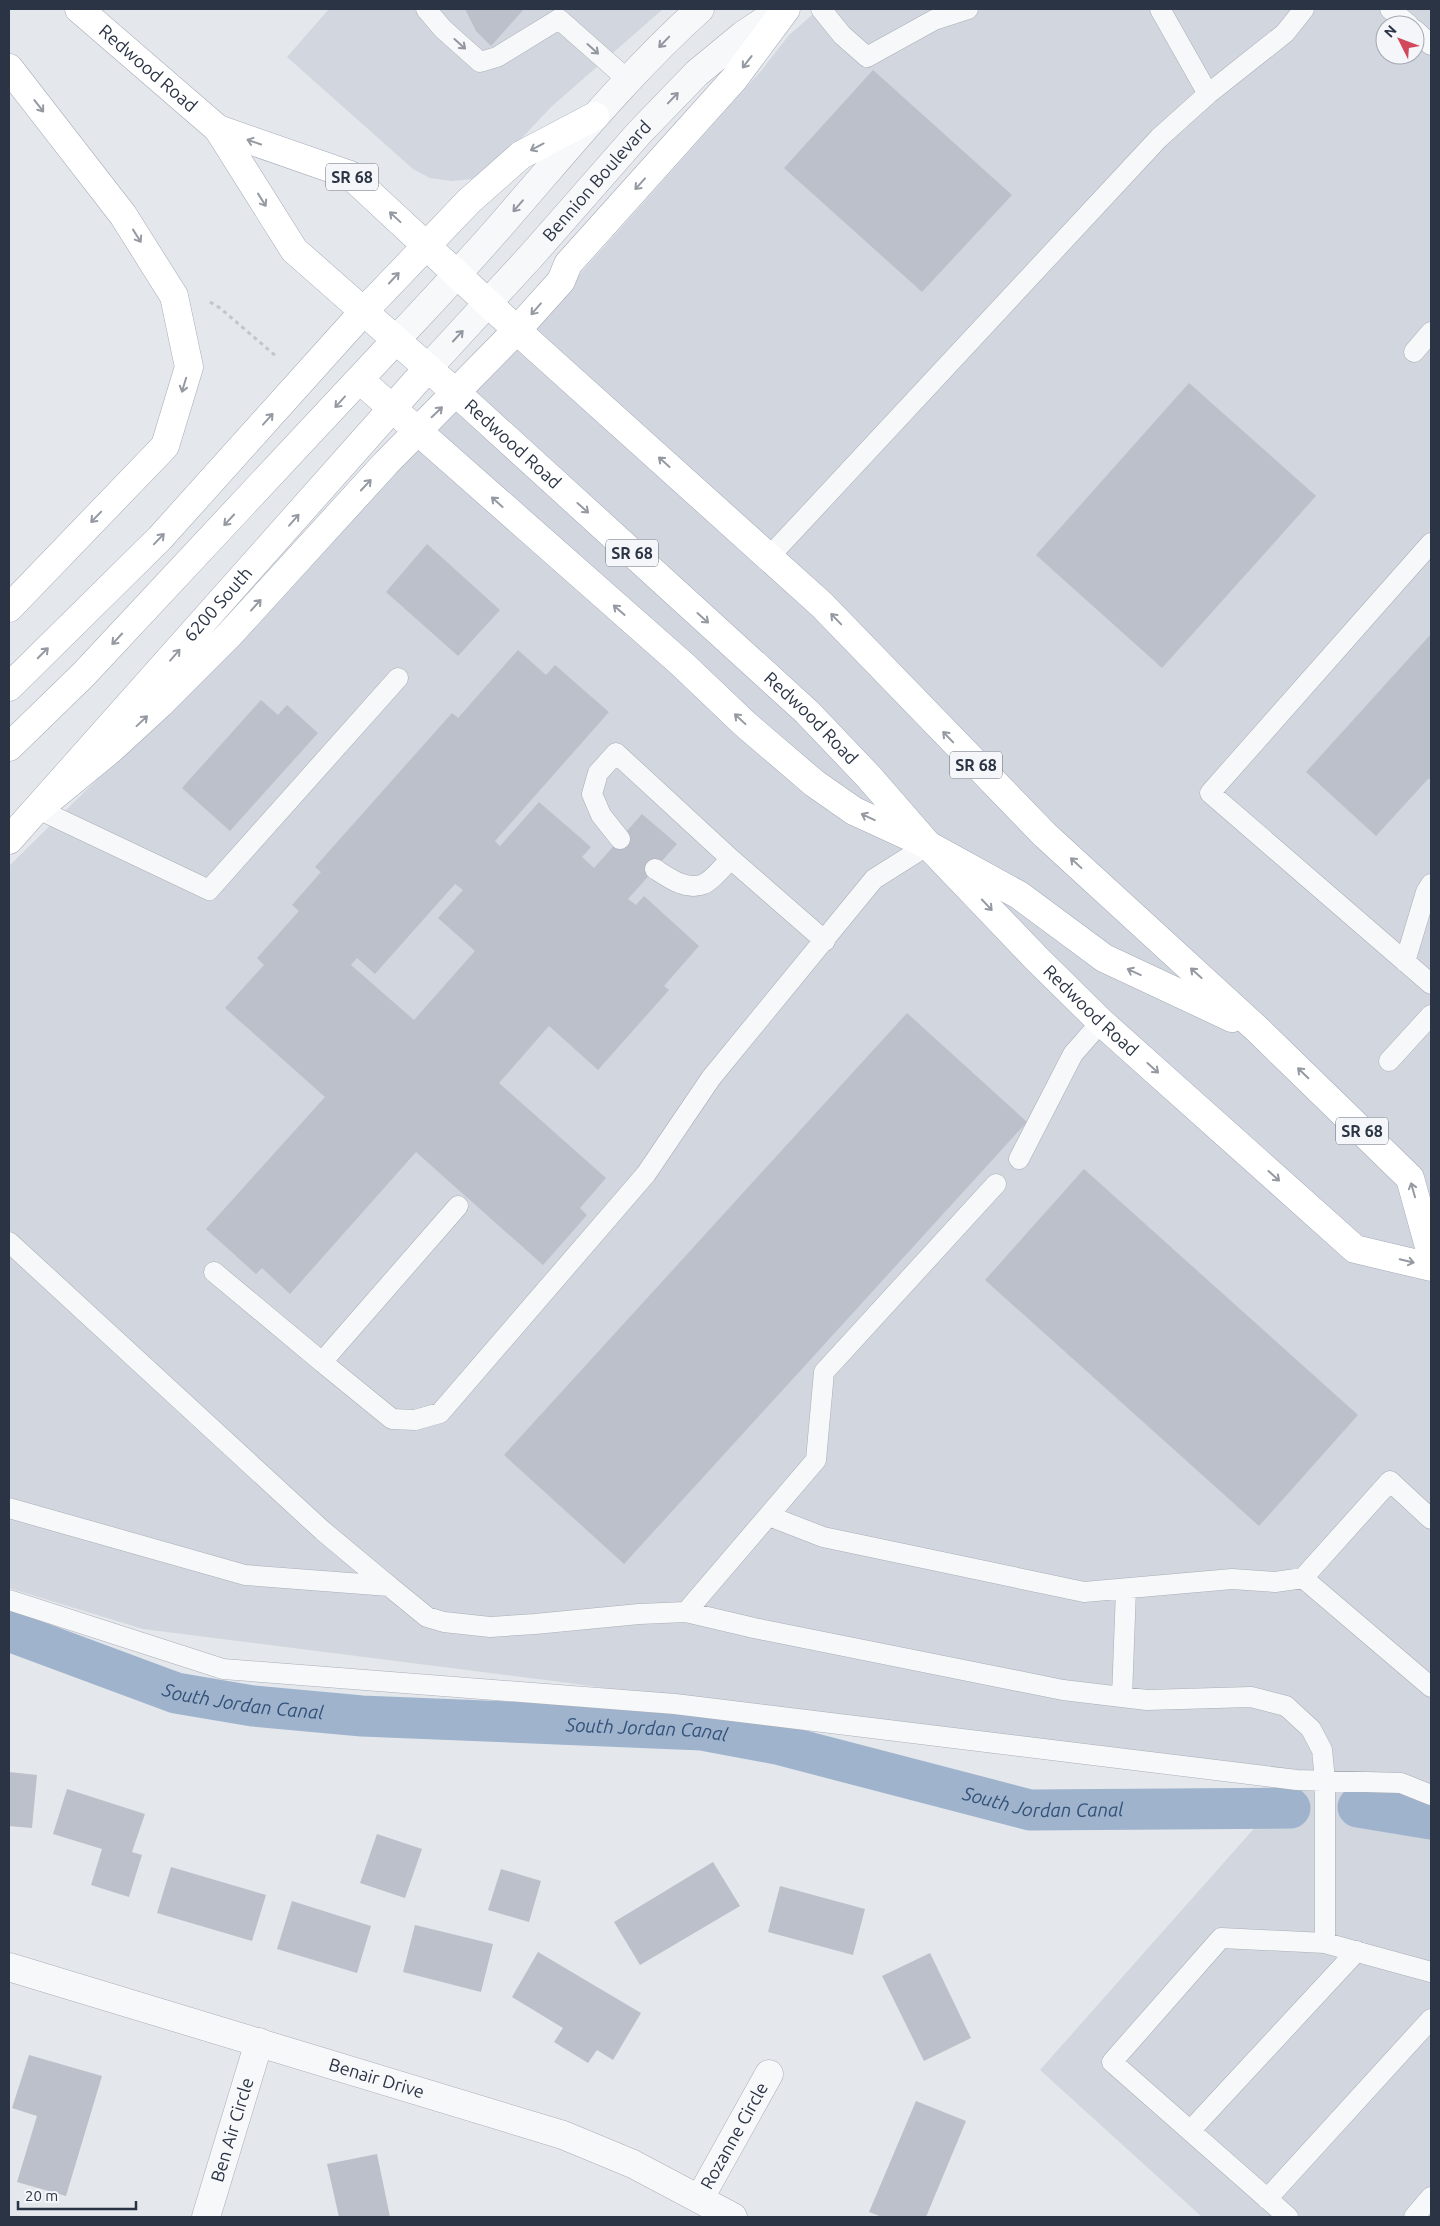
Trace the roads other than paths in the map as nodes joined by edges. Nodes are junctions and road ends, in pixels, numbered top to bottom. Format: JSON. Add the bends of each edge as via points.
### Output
{"nodes":[{"id":1,"x":78,"y":9,"type":"edge"},
{"id":2,"x":426,"y":9,"type":"edge"},
{"id":3,"x":700,"y":9,"type":"edge"},
{"id":4,"x":782,"y":9,"type":"edge"},
{"id":5,"x":786,"y":9,"type":"edge"},
{"id":6,"x":821,"y":9,"type":"edge"},
{"id":7,"x":968,"y":9,"type":"edge"},
{"id":8,"x":1160,"y":9,"type":"edge"},
{"id":9,"x":1304,"y":9,"type":"edge"},
{"id":10,"x":9,"y":68,"type":"edge"},
{"id":11,"x":628,"y":80,"type":"junction"},
{"id":12,"x":1208,"y":94,"type":"junction"},
{"id":13,"x":595,"y":116,"type":"junction"},
{"id":14,"x":218,"y":129,"type":"junction"},
{"id":15,"x":425,"y":245,"type":"junction"},
{"id":16,"x":456,"y":274,"type":"junction"},
{"id":17,"x":488,"y":304,"type":"junction"},
{"id":18,"x":364,"y":312,"type":"junction"},
{"id":19,"x":518,"y":330,"type":"junction"},
{"id":20,"x":1431,"y":332,"type":"edge"},
{"id":21,"x":396,"y":340,"type":"junction"},
{"id":22,"x":1414,"y":352,"type":"dead end"},
{"id":23,"x":428,"y":368,"type":"junction"},
{"id":24,"x":360,"y":380,"type":"junction"},
{"id":25,"x":457,"y":393,"type":"junction"},
{"id":26,"x":393,"y":410,"type":"junction"},
{"id":27,"x":417,"y":431,"type":"junction"},
{"id":28,"x":1431,"y":543,"type":"edge"},
{"id":29,"x":769,"y":556,"type":"junction"},
{"id":30,"x":9,"y":608,"type":"edge"},
{"id":31,"x":84,"y":674,"type":"junction"},
{"id":32,"x":398,"y":678,"type":"dead end"},
{"id":33,"x":9,"y":687,"type":"edge"},
{"id":34,"x":9,"y":747,"type":"edge"},
{"id":35,"x":9,"y":765,"type":"edge"},
{"id":36,"x":38,"y":809,"type":"junction"},
{"id":37,"x":620,"y":839,"type":"dead end"},
{"id":38,"x":9,"y":840,"type":"edge"},
{"id":39,"x":928,"y":845,"type":"junction"},
{"id":40,"x":731,"y":859,"type":"junction"},
{"id":41,"x":655,"y":869,"type":"dead end"},
{"id":42,"x":1431,"y":884,"type":"edge"},
{"id":43,"x":825,"y":941,"type":"junction"},
{"id":44,"x":1406,"y":962,"type":"junction"},
{"id":45,"x":1431,"y":984,"type":"edge"},
{"id":46,"x":1431,"y":1015,"type":"edge"},
{"id":47,"x":1101,"y":1022,"type":"junction"},
{"id":48,"x":1258,"y":1030,"type":"junction"},
{"id":49,"x":1389,"y":1061,"type":"dead end"},
{"id":50,"x":1019,"y":1159,"type":"dead end"},
{"id":51,"x":996,"y":1184,"type":"dead end"},
{"id":52,"x":458,"y":1206,"type":"dead end"},
{"id":53,"x":9,"y":1242,"type":"edge"},
{"id":54,"x":1431,"y":1254,"type":"edge"},
{"id":55,"x":1431,"y":1267,"type":"edge"},
{"id":56,"x":214,"y":1272,"type":"dead end"},
{"id":57,"x":322,"y":1362,"type":"junction"},
{"id":58,"x":9,"y":1508,"type":"edge"},
{"id":59,"x":769,"y":1516,"type":"junction"},
{"id":60,"x":1431,"y":1519,"type":"edge"},
{"id":61,"x":1303,"y":1578,"type":"junction"},
{"id":62,"x":388,"y":1586,"type":"junction"},
{"id":63,"x":1126,"y":1589,"type":"junction"},
{"id":64,"x":9,"y":1600,"type":"edge"},
{"id":65,"x":686,"y":1612,"type":"junction"},
{"id":66,"x":1431,"y":1687,"type":"edge"},
{"id":67,"x":1122,"y":1696,"type":"junction"},
{"id":68,"x":1325,"y":1780,"type":"junction"},
{"id":69,"x":1431,"y":1795,"type":"edge"},
{"id":70,"x":1325,"y":1943,"type":"junction"},
{"id":71,"x":1357,"y":1951,"type":"junction"},
{"id":72,"x":9,"y":1967,"type":"edge"},
{"id":73,"x":1431,"y":1972,"type":"edge"},
{"id":74,"x":1431,"y":2019,"type":"edge"},
{"id":75,"x":259,"y":2042,"type":"junction"},
{"id":76,"x":769,"y":2074,"type":"dead end"},
{"id":77,"x":1190,"y":2131,"type":"junction"},
{"id":78,"x":1431,"y":2197,"type":"edge"},
{"id":79,"x":700,"y":2198,"type":"junction"},
{"id":80,"x":1267,"y":2199,"type":"junction"},
{"id":81,"x":206,"y":2217,"type":"edge"},
{"id":82,"x":733,"y":2217,"type":"edge"},
{"id":83,"x":1288,"y":2217,"type":"edge"},
{"id":84,"x":1414,"y":2217,"type":"edge"}],
"edges":[{"from":1,"to":14,"type":"main road","name":"Redwood Road","number":"SR 68"},
{"from":2,"to":11,"type":"lane","one_way":true,"via":[[480,62],[497,57],[559,19]]},
{"from":3,"to":11,"type":"street","one_way":true},
{"from":17,"to":4,"type":"street","name":"Bennion Boulevard","one_way":true,"via":[[697,72]]},
{"from":5,"to":19,"type":"main road","one_way":true,"via":[[734,79],[568,264],[561,281]]},
{"from":6,"to":7,"type":"lane","via":[[842,35],[867,57],[934,20]]},
{"from":8,"to":12,"type":"lane"},
{"from":9,"to":12,"type":"lane","via":[[1284,33]]},
{"from":10,"to":30,"type":"main road","one_way":true,"via":[[124,214],[174,296],[189,367],[165,446]]},
{"from":11,"to":13,"type":"street"},
{"from":12,"to":29,"type":"lane","via":[[1160,138]]},
{"from":13,"to":15,"type":"main road","one_way":true,"via":[[521,155],[468,201]]},
{"from":13,"to":16,"type":"street","one_way":true},
{"from":15,"to":14,"type":"main road","name":"Redwood Road","number":"SR 68","one_way":true,"via":[[350,175]]},
{"from":14,"to":18,"type":"main road","name":"Redwood Road","number":"SR 68","one_way":true,"via":[[294,250]]},
{"from":15,"to":16,"type":"main road","name":"Redwood Road","number":"SR 68"},
{"from":18,"to":15,"type":"main road","one_way":true},
{"from":16,"to":17,"type":"main road","name":"Redwood Road","number":"SR 68"},
{"from":16,"to":21,"type":"street"},
{"from":17,"to":19,"type":"main road","name":"Redwood Road","number":"SR 68"},
{"from":23,"to":17,"type":"street","name":"Bennion Boulevard","one_way":true},
{"from":18,"to":21,"type":"main road","name":"Redwood Road","number":"SR 68"},
{"from":33,"to":18,"type":"main road","one_way":true,"via":[[160,538]]},
{"from":19,"to":25,"type":"main road"},
{"from":29,"to":19,"type":"main road","name":"Redwood Road","number":"SR 68","one_way":true},
{"from":20,"to":22,"type":"lane"},
{"from":21,"to":23,"type":"main road","name":"Redwood Road","number":"SR 68"},
{"from":21,"to":24,"type":"main road"},
{"from":23,"to":25,"type":"main road","name":"Redwood Road","number":"SR 68"},
{"from":23,"to":26,"type":"main road","name":"6200 South"},
{"from":24,"to":26,"type":"main road"},
{"from":24,"to":31,"type":"main road","one_way":true},
{"from":27,"to":25,"type":"main road","one_way":true},
{"from":25,"to":39,"type":"main road","name":"Redwood Road","number":"SR 68","one_way":true,"via":[[807,712]]},
{"from":26,"to":27,"type":"main road"},
{"from":36,"to":26,"type":"main road","name":"6200 South","one_way":true},
{"from":36,"to":27,"type":"main road","one_way":true,"via":[[110,750],[188,676]]},
{"from":39,"to":27,"type":"main road","one_way":true,"via":[[854,811],[814,783]]},
{"from":28,"to":44,"type":"lane","via":[[1210,794]]},
{"from":48,"to":29,"type":"main road","name":"Redwood Road","number":"SR 68","one_way":true,"via":[[1045,835],[822,605]]},
{"from":31,"to":34,"type":"main road"},
{"from":31,"to":35,"type":"main road"},
{"from":32,"to":36,"type":"lane","via":[[209,890]]},
{"from":36,"to":38,"type":"main road","name":"6200 South"},
{"from":37,"to":40,"type":"lane","via":[[601,815],[592,794],[598,773],[616,753]]},
{"from":39,"to":43,"type":"lane","via":[[874,879]]},
{"from":39,"to":47,"type":"main road","name":"Redwood Road","number":"SR 68","one_way":true},
{"from":48,"to":39,"type":"main road","one_way":true,"via":[[1104,958],[1019,895]]},
{"from":40,"to":41,"type":"lane","via":[[704,884],[676,882]]},
{"from":40,"to":43,"type":"lane"},
{"from":42,"to":44,"type":"lane"},
{"from":43,"to":57,"type":"lane","via":[[710,1078],[646,1174],[440,1413],[415,1420],[392,1419]]},
{"from":44,"to":45,"type":"lane"},
{"from":46,"to":49,"type":"lane"},
{"from":47,"to":50,"type":"lane","via":[[1072,1054]]},
{"from":47,"to":55,"type":"main road","name":"Redwood Road","number":"SR 68","one_way":true,"via":[[1355,1249]]},
{"from":54,"to":48,"type":"main road","name":"Redwood Road","number":"SR 68","one_way":true,"via":[[1410,1178]]},
{"from":51,"to":59,"type":"lane","via":[[824,1372],[816,1460]]},
{"from":52,"to":57,"type":"lane"},
{"from":53,"to":62,"type":"lane","via":[[323,1531]]},
{"from":56,"to":57,"type":"lane"},
{"from":58,"to":62,"type":"lane","via":[[245,1574]]},
{"from":59,"to":63,"type":"lane","via":[[823,1536],[1084,1592]]},
{"from":59,"to":65,"type":"lane"},
{"from":60,"to":61,"type":"lane","via":[[1390,1481]]},
{"from":61,"to":63,"type":"lane","via":[[1275,1582],[1232,1579]]},
{"from":61,"to":66,"type":"lane"},
{"from":62,"to":65,"type":"lane","via":[[427,1617],[490,1627]]},
{"from":63,"to":67,"type":"lane"},
{"from":64,"to":68,"type":"lane","via":[[223,1669],[675,1704],[1297,1780]]},
{"from":65,"to":67,"type":"lane","via":[[1063,1690]]},
{"from":67,"to":68,"type":"lane","via":[[1147,1700],[1251,1697],[1286,1706],[1311,1729],[1322,1750]]},
{"from":68,"to":69,"type":"lane","via":[[1401,1784]]},
{"from":68,"to":70,"type":"lane"},
{"from":70,"to":71,"type":"lane"},
{"from":70,"to":77,"type":"lane","via":[[1221,1938],[1112,2062]]},
{"from":71,"to":73,"type":"lane"},
{"from":71,"to":77,"type":"lane"},
{"from":72,"to":75,"type":"street","name":"Benair Drive"},
{"from":74,"to":80,"type":"lane"},
{"from":75,"to":79,"type":"street","name":"Benair Drive","via":[[564,2135],[633,2164]]},
{"from":75,"to":81,"type":"street","name":"Ben Air Circle"},
{"from":76,"to":79,"type":"street","name":"Rozanne Circle"},
{"from":77,"to":80,"type":"lane"},
{"from":78,"to":84,"type":"lane"},
{"from":79,"to":82,"type":"street","name":"Benair Drive"},
{"from":80,"to":83,"type":"lane"}]}
